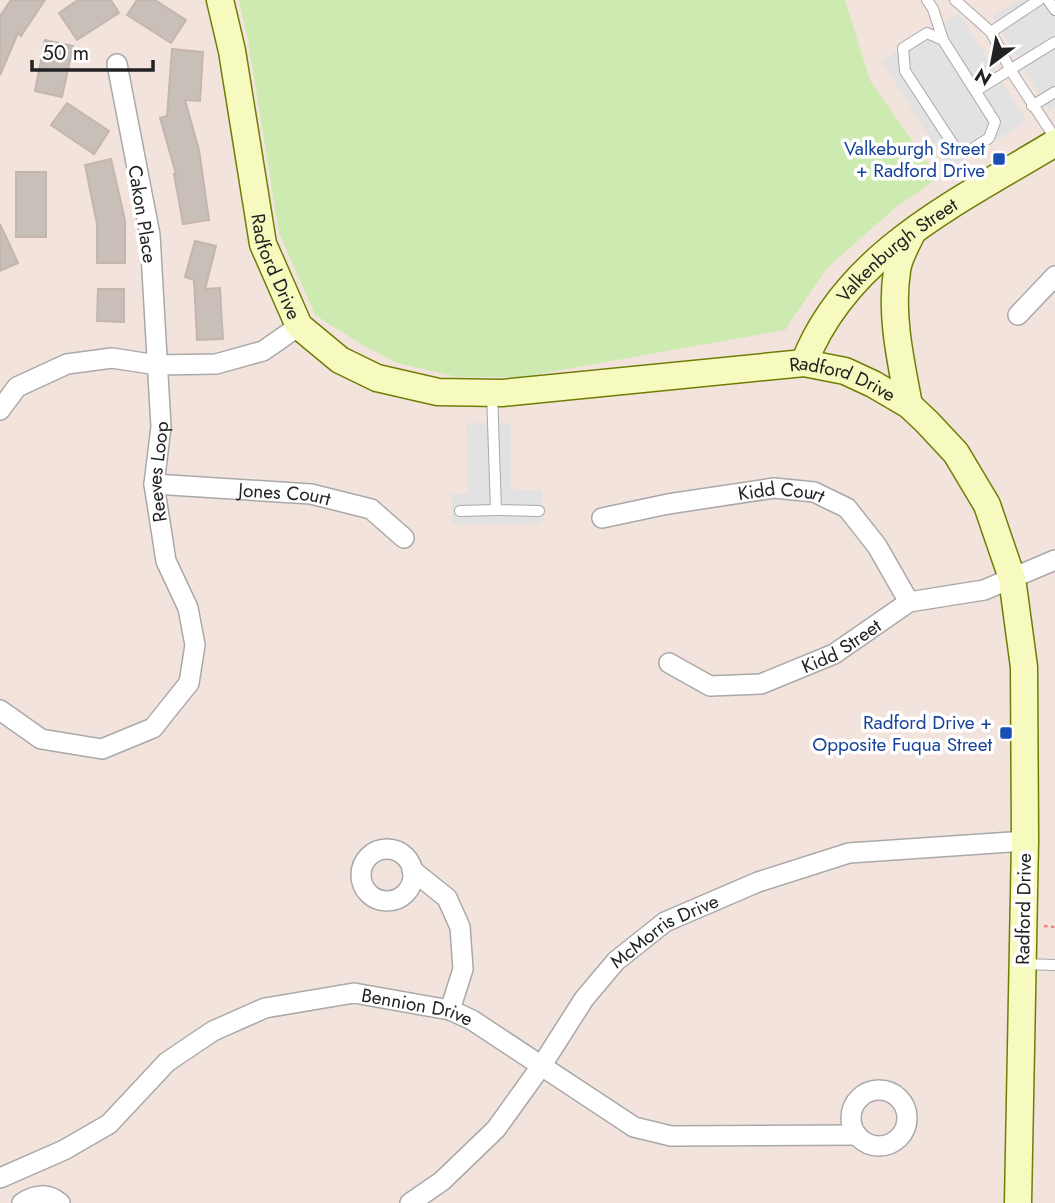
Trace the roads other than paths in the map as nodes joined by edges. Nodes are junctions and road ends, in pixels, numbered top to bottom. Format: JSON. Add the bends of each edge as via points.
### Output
{"nodes":[{"id":1,"x":220,"y":0,"type":"edge"},
{"id":2,"x":927,"y":0,"type":"edge"},
{"id":3,"x":955,"y":0,"type":"edge"},
{"id":4,"x":1039,"y":0,"type":"edge"},
{"id":5,"x":1048,"y":0,"type":"edge"},
{"id":6,"x":963,"y":3,"type":"edge"},
{"id":7,"x":1055,"y":10,"type":"edge"},
{"id":8,"x":991,"y":32,"type":"junction"},
{"id":9,"x":943,"y":40,"type":"junction"},
{"id":10,"x":1055,"y":42,"type":"edge"},
{"id":11,"x":117,"y":64,"type":"dead end"},
{"id":12,"x":1010,"y":71,"type":"junction"},
{"id":13,"x":977,"y":90,"type":"junction"},
{"id":14,"x":1055,"y":92,"type":"edge"},
{"id":15,"x":1032,"y":106,"type":"junction"},
{"id":16,"x":1055,"y":141,"type":"edge"},
{"id":17,"x":913,"y":230,"type":"junction"},
{"id":18,"x":1055,"y":276,"type":"edge"},
{"id":19,"x":1018,"y":316,"type":"dead end"},
{"id":20,"x":299,"y":326,"type":"junction"},
{"id":21,"x":804,"y":363,"type":"junction"},
{"id":22,"x":157,"y":365,"type":"junction"},
{"id":23,"x":492,"y":393,"type":"junction"},
{"id":24,"x":909,"y":405,"type":"junction"},
{"id":25,"x":0,"y":410,"type":"edge"},
{"id":26,"x":154,"y":484,"type":"junction"},
{"id":27,"x":496,"y":510,"type":"junction"},
{"id":28,"x":460,"y":511,"type":"dead end"},
{"id":29,"x":539,"y":511,"type":"dead end"},
{"id":30,"x":601,"y":518,"type":"dead end"},
{"id":31,"x":404,"y":538,"type":"dead end"},
{"id":32,"x":1055,"y":560,"type":"edge"},
{"id":33,"x":1012,"y":578,"type":"junction"},
{"id":34,"x":909,"y":602,"type":"junction"},
{"id":35,"x":669,"y":663,"type":"dead end"},
{"id":36,"x":0,"y":710,"type":"edge"},
{"id":37,"x":1025,"y":841,"type":"junction"},
{"id":38,"x":412,"y":870,"type":"dead end"},
{"id":39,"x":1022,"y":964,"type":"junction"},
{"id":40,"x":1055,"y":965,"type":"edge"},
{"id":41,"x":450,"y":1010,"type":"junction"},
{"id":42,"x":542,"y":1065,"type":"junction"},
{"id":43,"x":857,"y":1135,"type":"dead end"},
{"id":44,"x":8,"y":1175,"type":"edge"},
{"id":45,"x":26,"y":1200,"type":"edge"},
{"id":46,"x":60,"y":1203,"type":"edge"},
{"id":47,"x":410,"y":1203,"type":"edge"},
{"id":48,"x":1018,"y":1203,"type":"edge"}],
"edges":[{"from":1,"to":20,"type":"street","name":"Radford Drive","via":[[263,244]]},
{"from":2,"to":9,"type":"lane"},
{"from":3,"to":6,"type":"lane"},
{"from":4,"to":8,"type":"lane"},
{"from":5,"to":7,"type":"lane"},
{"from":6,"to":8,"type":"lane"},
{"from":8,"to":12,"type":"lane"},
{"from":9,"to":13,"type":"lane"},
{"from":9,"to":13,"type":"lane","via":[[927,33],[903,48],[905,71],[956,149],[969,151],[989,138],[995,122]]},
{"from":10,"to":12,"type":"lane"},
{"from":11,"to":22,"type":"street","name":"Cakon Place","via":[[150,235]]},
{"from":12,"to":13,"type":"lane"},
{"from":12,"to":15,"type":"lane"},
{"from":14,"to":15,"type":"lane"},
{"from":15,"to":16,"type":"lane"},
{"from":16,"to":17,"type":"street","name":"Valkenburgh Street"},
{"from":17,"to":21,"type":"street","name":"Valkenburgh Street","via":[[845,291],[815,335]]},
{"from":17,"to":24,"type":"street","via":[[897,268],[895,309]]},
{"from":18,"to":19,"type":"street"},
{"from":20,"to":22,"type":"street","via":[[263,351],[228,361]]},
{"from":20,"to":23,"type":"street","name":"Radford Drive","via":[[340,360],[377,378],[438,393]]},
{"from":21,"to":23,"type":"street","name":"Radford Drive"},
{"from":21,"to":24,"type":"street","name":"Radford Drive","via":[[845,371]]},
{"from":22,"to":25,"type":"street","via":[[112,358],[67,363],[17,387]]},
{"from":22,"to":26,"type":"street","name":"Reeves Loop","via":[[161,427]]},
{"from":23,"to":27,"type":"lane"},
{"from":24,"to":33,"type":"street","name":"Radford Drive","via":[[956,453],[987,505]]},
{"from":26,"to":31,"type":"street","name":"Jones Court","via":[[311,494],[371,509]]},
{"from":26,"to":36,"type":"street","name":"Reeves Loop","via":[[166,561],[188,608],[195,645],[189,683],[153,728],[102,749],[41,738]]},
{"from":27,"to":28,"type":"lane"},
{"from":27,"to":29,"type":"lane"},
{"from":30,"to":34,"type":"street","name":"Kidd Court","via":[[774,488],[814,492],[847,508],[877,546]]},
{"from":32,"to":33,"type":"street","name":"Kidd Street"},
{"from":33,"to":34,"type":"street","name":"Kidd Street","via":[[984,590]]},
{"from":33,"to":37,"type":"street","name":"Radford Drive","via":[[1023,653]]},
{"from":34,"to":35,"type":"street","name":"Kidd Street","via":[[834,654],[761,684],[710,686]]},
{"from":37,"to":39,"type":"street","name":"Radford Drive"},
{"from":37,"to":42,"type":"street","name":"McMorris Drive","via":[[849,853],[758,882],[665,922],[616,961],[583,999]]},
{"from":38,"to":41,"type":"street","via":[[447,898],[460,927],[463,969]]},
{"from":39,"to":40,"type":"lane"},
{"from":39,"to":48,"type":"street","name":"Radford Drive"},
{"from":41,"to":42,"type":"street","name":"Bennion Drive"},
{"from":41,"to":44,"type":"street","name":"Bennion Drive","via":[[354,993],[265,1008],[213,1031],[167,1062],[109,1124]]},
{"from":42,"to":43,"type":"street","name":"Bennion Drive","via":[[634,1127],[671,1136]]},
{"from":42,"to":47,"type":"street","name":"McMorris Drive","via":[[496,1129],[442,1181]]},
{"from":44,"to":45,"type":"street"},
{"from":45,"to":46,"type":"street","via":[[46,1196]]}]}
